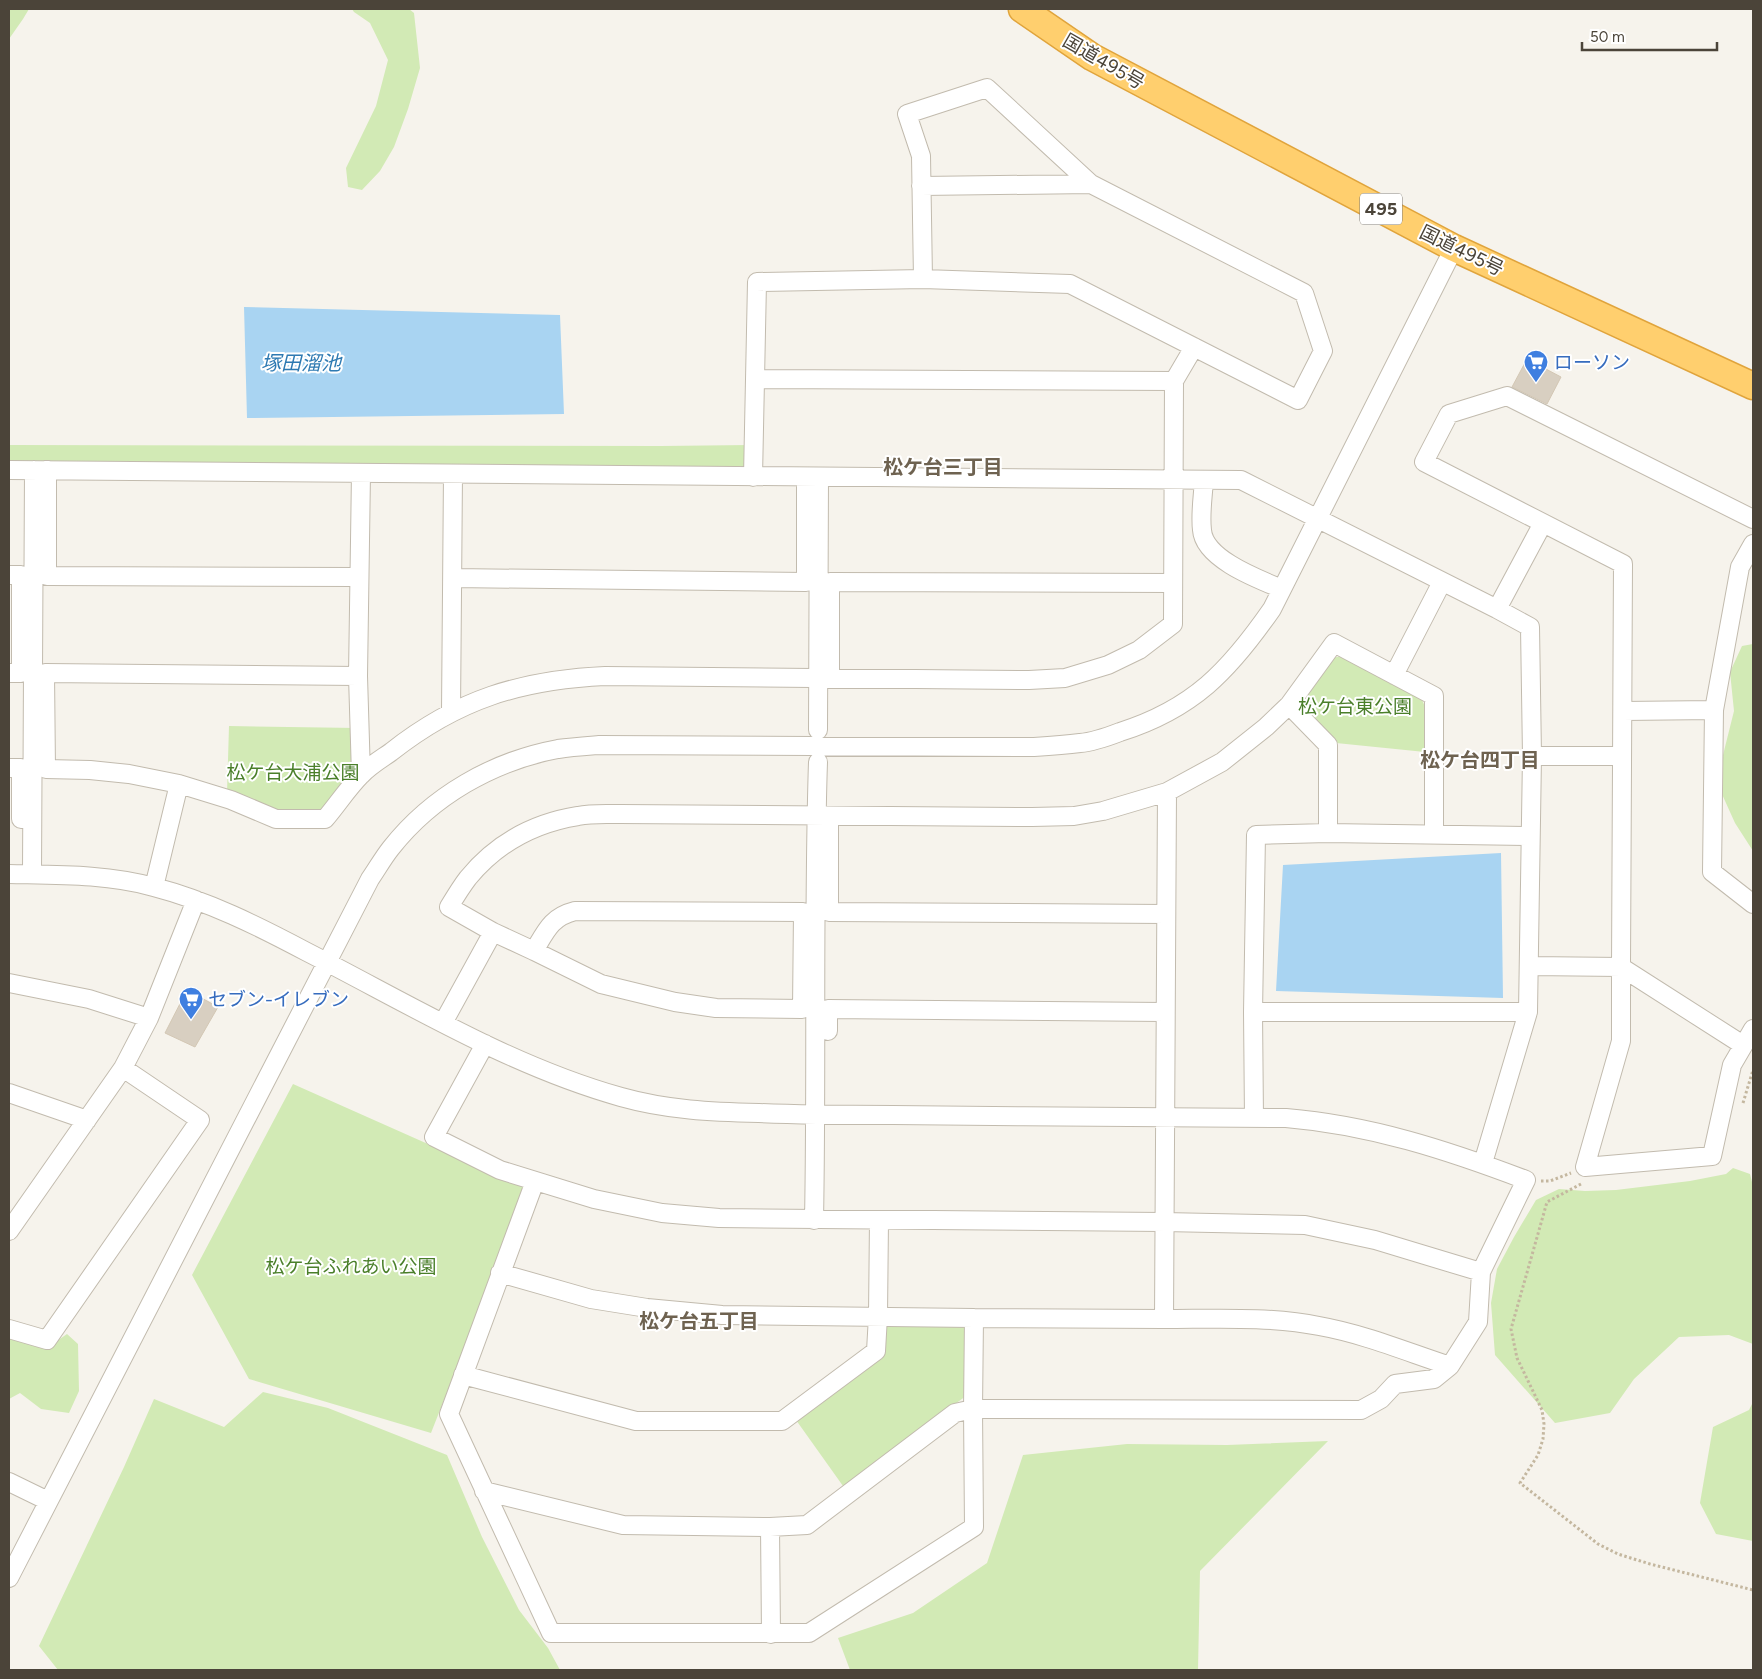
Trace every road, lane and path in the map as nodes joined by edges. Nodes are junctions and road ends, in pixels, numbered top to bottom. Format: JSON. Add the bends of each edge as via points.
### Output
{"nodes":[{"id":1,"x":1022,"y":9,"type":"edge"},
{"id":2,"x":1091,"y":184,"type":"junction"},
{"id":3,"x":921,"y":186,"type":"junction"},
{"id":4,"x":1454,"y":248,"type":"junction"},
{"id":5,"x":923,"y":279,"type":"junction"},
{"id":6,"x":1194,"y":347,"type":"junction"},
{"id":7,"x":756,"y":379,"type":"junction"},
{"id":8,"x":1174,"y":381,"type":"junction"},
{"id":9,"x":1753,"y":386,"type":"edge"},
{"id":10,"x":9,"y":470,"type":"edge"},
{"id":11,"x":41,"y":470,"type":"junction"},
{"id":12,"x":360,"y":473,"type":"junction"},
{"id":13,"x":453,"y":474,"type":"junction"},
{"id":14,"x":753,"y":476,"type":"junction"},
{"id":15,"x":813,"y":477,"type":"junction"},
{"id":16,"x":1174,"y":480,"type":"junction"},
{"id":17,"x":1204,"y":480,"type":"junction"},
{"id":18,"x":1318,"y":518,"type":"junction"},
{"id":19,"x":1753,"y":519,"type":"edge"},
{"id":20,"x":1544,"y":523,"type":"junction"},
{"id":21,"x":1753,"y":544,"type":"edge"},
{"id":22,"x":9,"y":575,"type":"edge"},
{"id":23,"x":359,"y":577,"type":"junction"},
{"id":24,"x":454,"y":578,"type":"junction"},
{"id":25,"x":1442,"y":582,"type":"junction"},
{"id":26,"x":1173,"y":583,"type":"junction"},
{"id":27,"x":1282,"y":588,"type":"junction"},
{"id":28,"x":1497,"y":609,"type":"junction"},
{"id":29,"x":9,"y":673,"type":"edge"},
{"id":30,"x":1394,"y":675,"type":"junction"},
{"id":31,"x":358,"y":676,"type":"junction"},
{"id":32,"x":823,"y":678,"type":"junction"},
{"id":33,"x":1289,"y":705,"type":"junction"},
{"id":34,"x":1714,"y":710,"type":"junction"},
{"id":35,"x":1623,"y":711,"type":"junction"},
{"id":36,"x":451,"y":712,"type":"junction"},
{"id":37,"x":818,"y":730,"type":"dead end"},
{"id":38,"x":1532,"y":756,"type":"junction"},
{"id":39,"x":1622,"y":756,"type":"junction"},
{"id":40,"x":818,"y":762,"type":"dead end"},
{"id":41,"x":9,"y":768,"type":"edge"},
{"id":42,"x":361,"y":775,"type":"junction"},
{"id":43,"x":178,"y":784,"type":"junction"},
{"id":44,"x":1167,"y":792,"type":"junction"},
{"id":45,"x":823,"y":816,"type":"junction"},
{"id":46,"x":1328,"y":833,"type":"junction"},
{"id":47,"x":1434,"y":834,"type":"junction"},
{"id":48,"x":1530,"y":836,"type":"junction"},
{"id":49,"x":21,"y":874,"type":"edge"},
{"id":50,"x":154,"y":887,"type":"junction"},
{"id":51,"x":196,"y":900,"type":"junction"},
{"id":52,"x":1753,"y":904,"type":"edge"},
{"id":53,"x":1166,"y":914,"type":"junction"},
{"id":54,"x":493,"y":932,"type":"junction"},
{"id":55,"x":534,"y":951,"type":"junction"},
{"id":56,"x":327,"y":962,"type":"junction"},
{"id":57,"x":1530,"y":966,"type":"junction"},
{"id":58,"x":1621,"y":967,"type":"junction"},
{"id":59,"x":9,"y":983,"type":"edge"},
{"id":60,"x":1165,"y":1012,"type":"junction"},
{"id":61,"x":1253,"y":1012,"type":"junction"},
{"id":62,"x":1528,"y":1012,"type":"junction"},
{"id":63,"x":149,"y":1018,"type":"junction"},
{"id":64,"x":443,"y":1023,"type":"junction"},
{"id":65,"x":1753,"y":1029,"type":"edge"},
{"id":66,"x":484,"y":1044,"type":"junction"},
{"id":67,"x":1743,"y":1045,"type":"junction"},
{"id":68,"x":123,"y":1068,"type":"junction"},
{"id":69,"x":9,"y":1093,"type":"edge"},
{"id":70,"x":821,"y":1115,"type":"junction"},
{"id":71,"x":1165,"y":1117,"type":"junction"},
{"id":72,"x":1254,"y":1118,"type":"junction"},
{"id":73,"x":87,"y":1120,"type":"junction"},
{"id":74,"x":1483,"y":1163,"type":"junction"},
{"id":75,"x":1584,"y":1175,"type":"junction"},
{"id":76,"x":1526,"y":1180,"type":"junction"},
{"id":77,"x":535,"y":1181,"type":"junction"},
{"id":78,"x":814,"y":1220,"type":"junction"},
{"id":79,"x":879,"y":1220,"type":"junction"},
{"id":80,"x":11,"y":1222,"type":"edge"},
{"id":81,"x":1164,"y":1222,"type":"junction"},
{"id":82,"x":1481,"y":1272,"type":"junction"},
{"id":83,"x":500,"y":1274,"type":"junction"},
{"id":84,"x":878,"y":1316,"type":"junction"},
{"id":85,"x":974,"y":1318,"type":"junction"},
{"id":86,"x":1164,"y":1319,"type":"junction"},
{"id":87,"x":9,"y":1329,"type":"edge"},
{"id":88,"x":1450,"y":1366,"type":"junction"},
{"id":89,"x":462,"y":1375,"type":"junction"},
{"id":90,"x":972,"y":1409,"type":"junction"},
{"id":91,"x":9,"y":1482,"type":"edge"},
{"id":92,"x":484,"y":1491,"type":"junction"},
{"id":93,"x":48,"y":1501,"type":"junction"},
{"id":94,"x":770,"y":1527,"type":"junction"},
{"id":95,"x":9,"y":1578,"type":"edge"},
{"id":96,"x":1753,"y":1590,"type":"edge"},
{"id":97,"x":771,"y":1634,"type":"junction"}],
"edges":[{"from":1,"to":4,"type":"highway","name":"国道495号","number":"495","via":[[1100,62]]},
{"from":2,"to":3,"type":"street"},
{"from":2,"to":3,"type":"street","via":[[987,88],[907,114],[921,156]]},
{"from":2,"to":6,"type":"street","via":[[1304,293],[1323,351],[1298,400]]},
{"from":3,"to":5,"type":"street"},
{"from":4,"to":9,"type":"highway","name":"国道495号","number":"495"},
{"from":4,"to":18,"type":"street"},
{"from":5,"to":6,"type":"street","via":[[1070,284]]},
{"from":5,"to":7,"type":"street","via":[[757,282]]},
{"from":6,"to":8,"type":"street"},
{"from":7,"to":8,"type":"street"},
{"from":7,"to":14,"type":"street"},
{"from":8,"to":16,"type":"street"},
{"from":10,"to":11,"type":"street"},
{"from":11,"to":12,"type":"street"},
{"from":11,"to":23,"type":"street","via":[[47,576]]},
{"from":11,"to":49,"type":"street"},
{"from":12,"to":13,"type":"street"},
{"from":12,"to":23,"type":"street"},
{"from":13,"to":14,"type":"street"},
{"from":13,"to":24,"type":"street"},
{"from":14,"to":15,"type":"street"},
{"from":15,"to":16,"type":"street"},
{"from":15,"to":24,"type":"street","via":[[806,582]]},
{"from":15,"to":32,"type":"street"},
{"from":16,"to":17,"type":"street"},
{"from":16,"to":26,"type":"street"},
{"from":17,"to":18,"type":"street","via":[[1241,480]]},
{"from":17,"to":27,"type":"street","via":[[1202,531],[1207,546],[1222,559]]},
{"from":18,"to":25,"type":"street"},
{"from":18,"to":27,"type":"street"},
{"from":19,"to":20,"type":"street","via":[[1507,396],[1450,414],[1424,462]]},
{"from":20,"to":28,"type":"street"},
{"from":20,"to":35,"type":"street","via":[[1623,564]]},
{"from":21,"to":34,"type":"street","via":[[1740,567]]},
{"from":22,"to":29,"type":"street","via":[[21,575],[21,673]]},
{"from":23,"to":31,"type":"street"},
{"from":24,"to":36,"type":"street"},
{"from":25,"to":28,"type":"street"},
{"from":25,"to":30,"type":"street"},
{"from":26,"to":32,"type":"street","via":[[1174,624],[1140,650],[1108,665],[1065,678]]},
{"from":26,"to":32,"type":"street","via":[[830,582]]},
{"from":27,"to":56,"type":"street","via":[[1253,636],[1209,685],[1148,724],[1081,743],[1034,747],[599,745],[559,749],[500,765],[440,800],[391,848],[370,879]]},
{"from":28,"to":38,"type":"street","via":[[1530,628]]},
{"from":30,"to":33,"type":"street","via":[[1334,643]]},
{"from":30,"to":47,"type":"street","via":[[1434,696]]},
{"from":31,"to":42,"type":"street"},
{"from":31,"to":43,"type":"street","via":[[45,673],[46,769],[128,774]]},
{"from":32,"to":36,"type":"street","via":[[566,678],[488,696]]},
{"from":32,"to":37,"type":"street"},
{"from":33,"to":44,"type":"street","via":[[1222,762]]},
{"from":33,"to":46,"type":"street","via":[[1328,746]]},
{"from":34,"to":35,"type":"street"},
{"from":34,"to":52,"type":"street","via":[[1712,872]]},
{"from":35,"to":39,"type":"street"},
{"from":36,"to":42,"type":"street","via":[[407,739]]},
{"from":38,"to":39,"type":"street"},
{"from":38,"to":48,"type":"street"},
{"from":39,"to":58,"type":"street"},
{"from":40,"to":45,"type":"street"},
{"from":41,"to":49,"type":"street","via":[[21,768]]},
{"from":42,"to":43,"type":"street","via":[[325,820],[276,819],[231,800]]},
{"from":43,"to":50,"type":"street"},
{"from":44,"to":45,"type":"street","via":[[1074,816]]},
{"from":44,"to":53,"type":"street"},
{"from":45,"to":53,"type":"street","via":[[829,912]]},
{"from":45,"to":54,"type":"street","via":[[579,815],[544,824],[517,836],[490,854],[467,879],[449,907]]},
{"from":45,"to":70,"type":"street"},
{"from":46,"to":47,"type":"street"},
{"from":46,"to":61,"type":"street","via":[[1256,835]]},
{"from":47,"to":48,"type":"street"},
{"from":48,"to":57,"type":"street"},
{"from":49,"to":50,"type":"street","via":[[79,875]]},
{"from":50,"to":51,"type":"street"},
{"from":51,"to":56,"type":"street"},
{"from":51,"to":63,"type":"street"},
{"from":53,"to":60,"type":"street"},
{"from":54,"to":55,"type":"street"},
{"from":54,"to":64,"type":"street"},
{"from":55,"to":55,"type":"street","via":[[552,922],[575,910],[803,912],[802,1010],[716,1008],[675,1002],[601,984]]},
{"from":56,"to":64,"type":"street"},
{"from":56,"to":93,"type":"street"},
{"from":57,"to":58,"type":"street"},
{"from":57,"to":62,"type":"street"},
{"from":58,"to":67,"type":"street"},
{"from":58,"to":75,"type":"street","via":[[1621,1041]]},
{"from":59,"to":63,"type":"street","via":[[89,999]]},
{"from":60,"to":70,"type":"street","via":[[828,1009]]},
{"from":60,"to":71,"type":"street"},
{"from":61,"to":62,"type":"street"},
{"from":61,"to":72,"type":"street"},
{"from":62,"to":74,"type":"street"},
{"from":63,"to":68,"type":"street"},
{"from":64,"to":66,"type":"street"},
{"from":65,"to":67,"type":"street"},
{"from":66,"to":70,"type":"street","via":[[588,1087],[652,1104],[702,1112]]},
{"from":66,"to":77,"type":"street","via":[[434,1137],[500,1170]]},
{"from":67,"to":75,"type":"street","via":[[1732,1065],[1712,1156]]},
{"from":68,"to":73,"type":"street"},
{"from":68,"to":87,"type":"street","via":[[200,1120],[47,1340]]},
{"from":69,"to":73,"type":"street"},
{"from":70,"to":71,"type":"street"},
{"from":70,"to":78,"type":"street"},
{"from":71,"to":72,"type":"street"},
{"from":71,"to":81,"type":"street"},
{"from":72,"to":74,"type":"street","via":[[1348,1125],[1408,1139]]},
{"from":73,"to":80,"type":"street"},
{"from":74,"to":76,"type":"street"},
{"from":75,"to":76,"type":"path","via":[[1550,1181]]},
{"from":75,"to":96,"type":"path","via":[[1547,1202],[1511,1329],[1516,1358],[1542,1410],[1544,1424],[1538,1455],[1520,1483],[1598,1544],[1618,1554]]},
{"from":76,"to":82,"type":"street"},
{"from":77,"to":78,"type":"street","via":[[594,1199],[662,1213]]},
{"from":77,"to":83,"type":"street"},
{"from":78,"to":79,"type":"street"},
{"from":79,"to":81,"type":"street"},
{"from":79,"to":84,"type":"street"},
{"from":81,"to":82,"type":"street","via":[[1305,1225],[1375,1240]]},
{"from":81,"to":86,"type":"street"},
{"from":82,"to":88,"type":"street","via":[[1478,1322]]},
{"from":83,"to":84,"type":"street","via":[[591,1298],[647,1308],[722,1316]]},
{"from":83,"to":89,"type":"street"},
{"from":84,"to":85,"type":"street"},
{"from":84,"to":89,"type":"street","via":[[876,1351],[782,1421],[636,1420]]},
{"from":85,"to":86,"type":"street"},
{"from":85,"to":90,"type":"street"},
{"from":86,"to":88,"type":"street","via":[[1283,1320],[1320,1326]]},
{"from":88,"to":90,"type":"street","via":[[1434,1379],[1395,1384],[1381,1399],[1361,1410]]},
{"from":89,"to":92,"type":"street","via":[[449,1414]]},
{"from":90,"to":94,"type":"street","via":[[956,1413],[807,1525]]},
{"from":90,"to":97,"type":"street","via":[[974,1527],[809,1633]]},
{"from":91,"to":93,"type":"street"},
{"from":92,"to":94,"type":"street","via":[[623,1525]]},
{"from":92,"to":97,"type":"street","via":[[551,1633]]},
{"from":93,"to":95,"type":"street"},
{"from":94,"to":97,"type":"street"}]}
